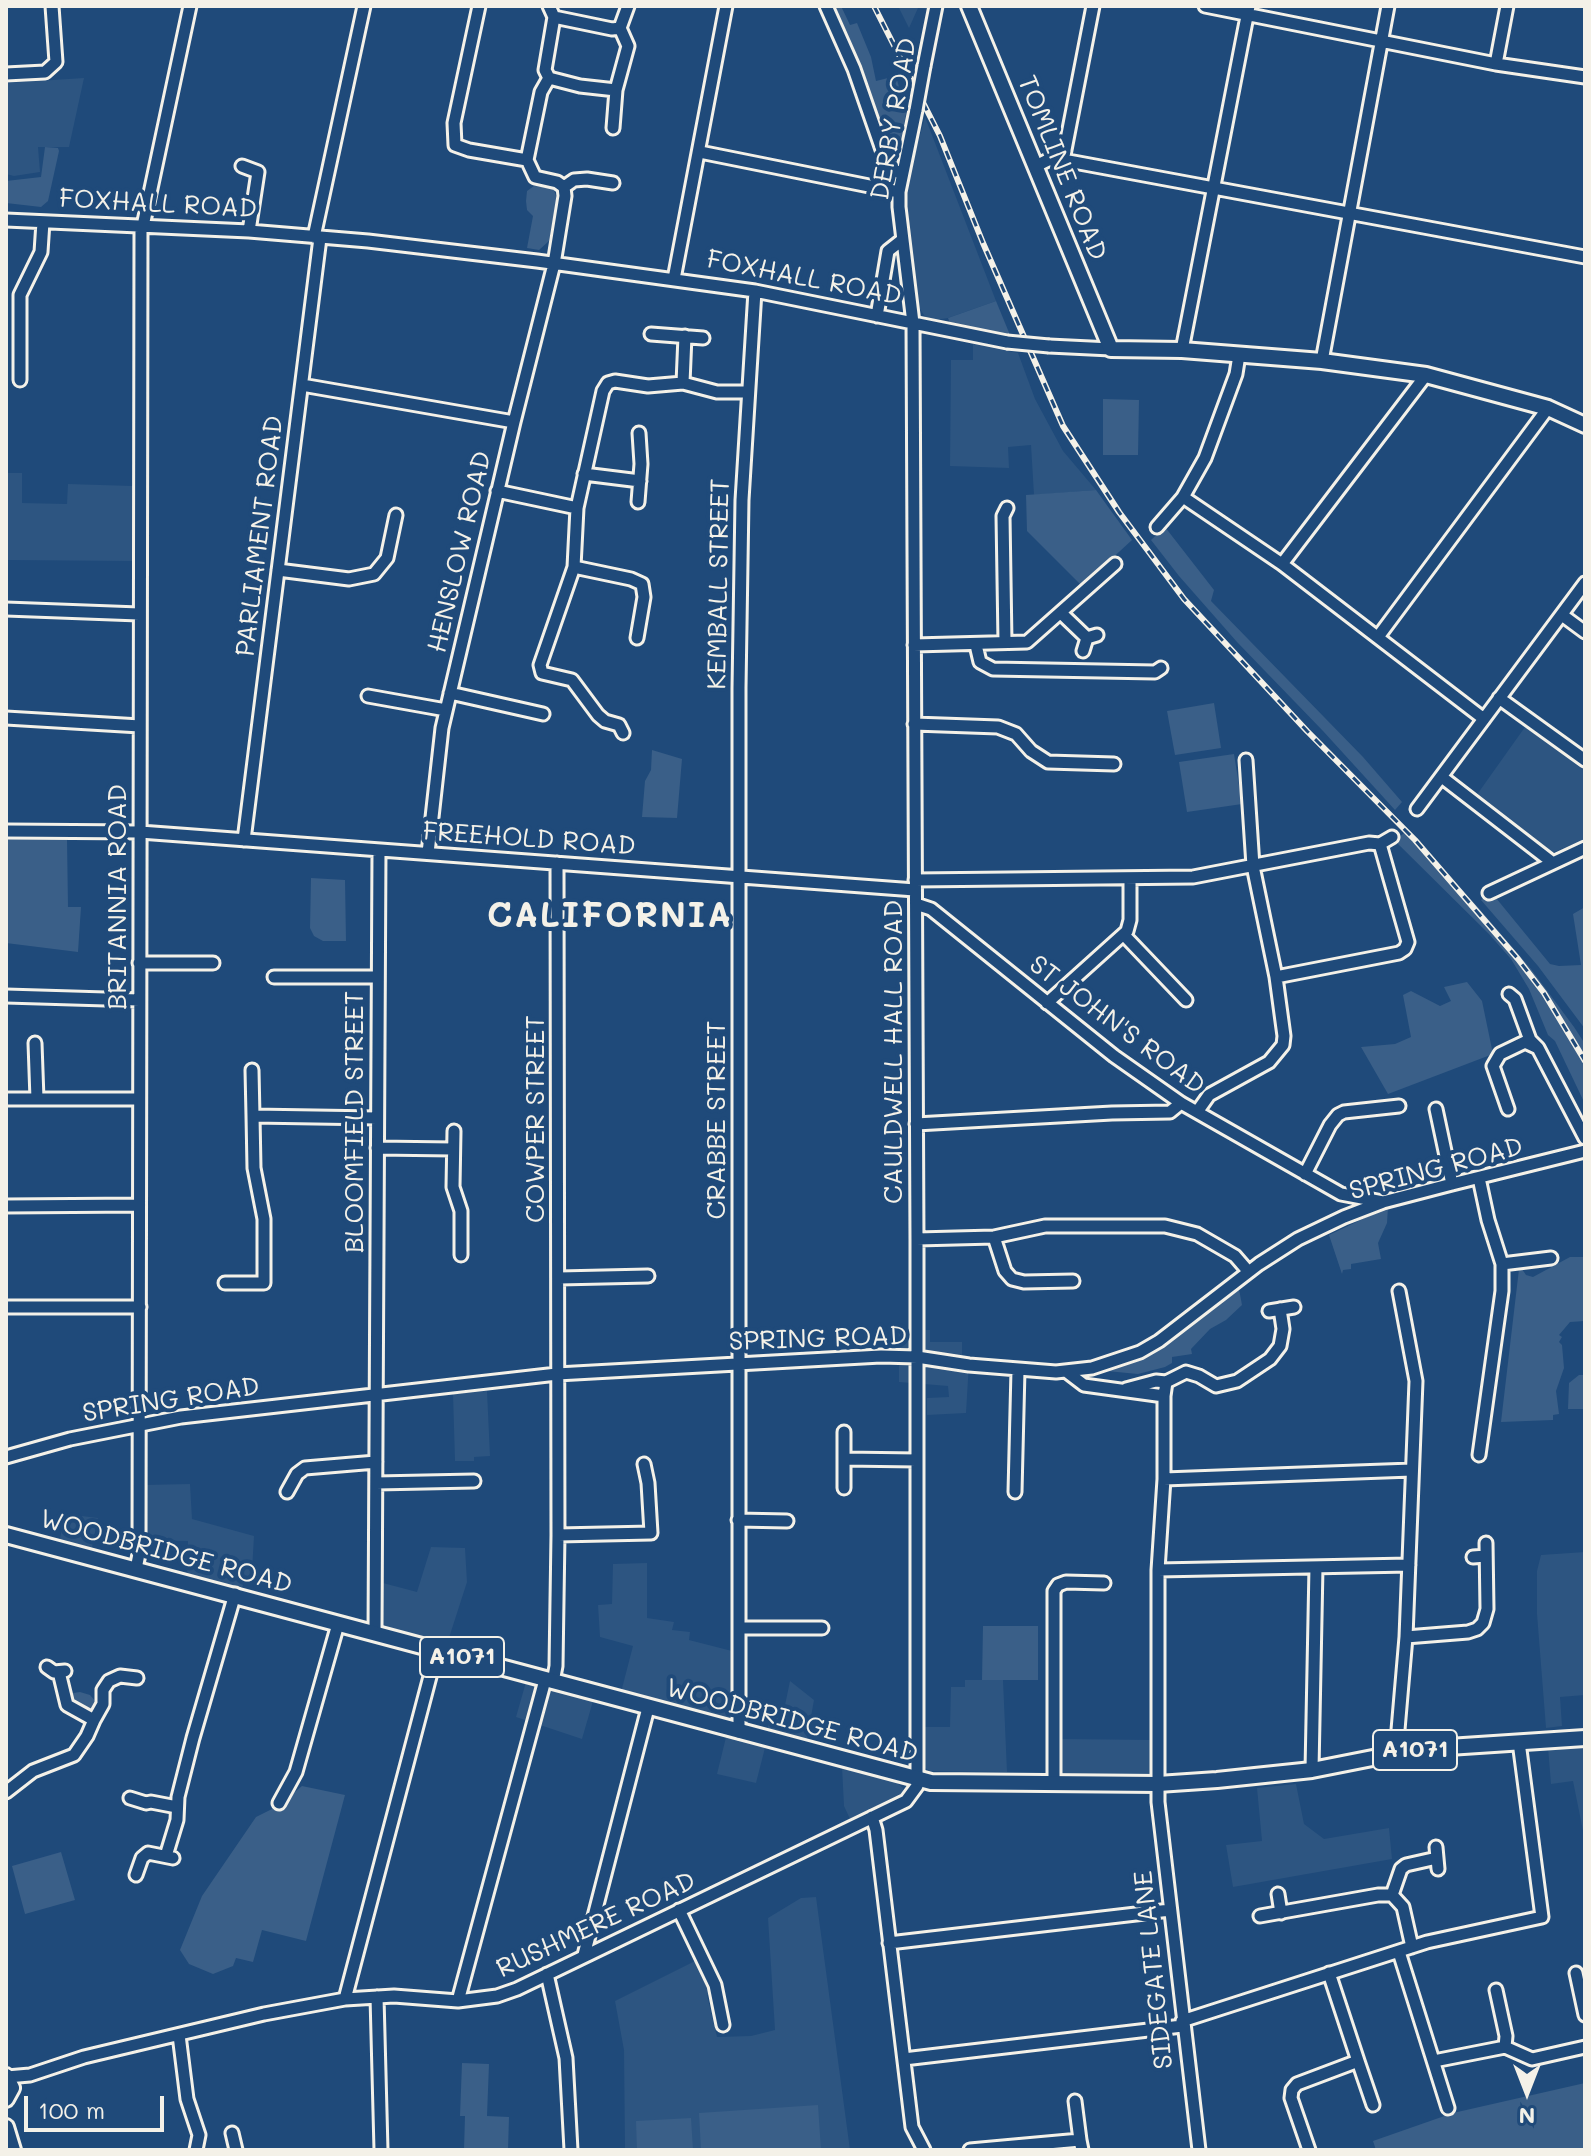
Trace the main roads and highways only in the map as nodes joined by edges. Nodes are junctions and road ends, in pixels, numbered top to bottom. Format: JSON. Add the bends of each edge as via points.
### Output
{"nodes":[{"id":1,"x":969,"y":6,"type":"edge"},
{"id":2,"x":1111,"y":349,"type":"joint"},
{"id":3,"x":1585,"y":425,"type":"edge"},
{"id":4,"x":6,"y":1535,"type":"edge"},
{"id":5,"x":1585,"y":1738,"type":"edge"},
{"id":6,"x":6,"y":2127,"type":"edge"},
{"id":7,"x":13,"y":2150,"type":"edge"}],
"edges":[{"from":1,"to":2,"type":"main road","name":"TOMLINE ROAD"},
{"from":2,"to":3,"type":"main road","name":"FOXHALL ROAD","via":[[1322,361],[1426,375],[1548,408]]},
{"from":4,"to":5,"type":"main road","name":"WOODBRIDGE ROAD","number":"A1071","via":[[918,1780],[1158,1784],[1312,1770],[1396,1753]]},
{"from":6,"to":7,"type":"main road"}]}
